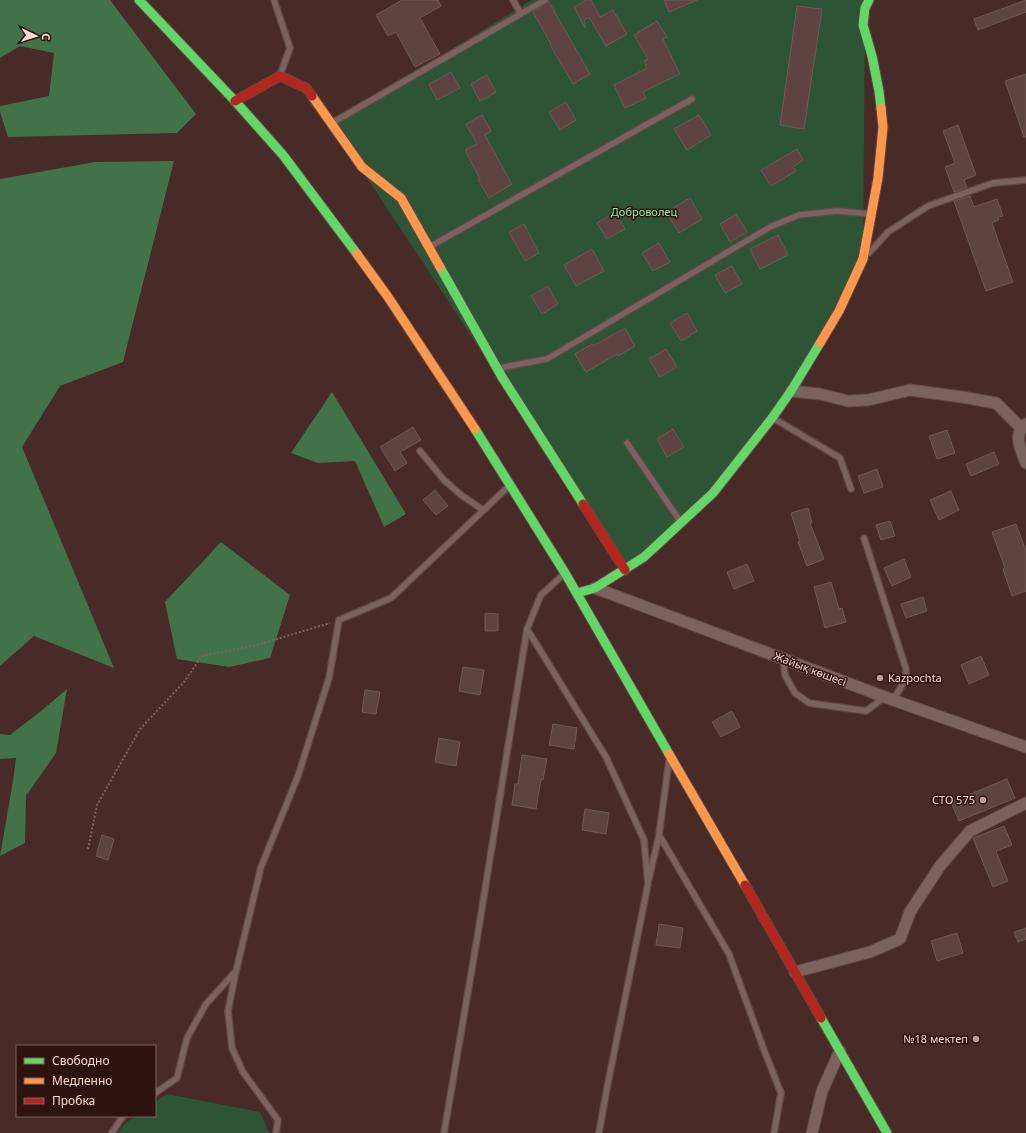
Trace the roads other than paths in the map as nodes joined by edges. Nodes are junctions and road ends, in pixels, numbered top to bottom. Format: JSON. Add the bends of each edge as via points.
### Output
{"nodes":[{"id":1,"x":139,"y":0,"type":"edge"},
{"id":2,"x":274,"y":0,"type":"edge"},
{"id":3,"x":513,"y":0,"type":"edge"},
{"id":4,"x":545,"y":0,"type":"edge"},
{"id":5,"x":869,"y":0,"type":"edge"},
{"id":6,"x":521,"y":14,"type":"junction"},
{"id":7,"x":280,"y":76,"type":"junction"},
{"id":8,"x":692,"y":99,"type":"dead end"},
{"id":9,"x":235,"y":101,"type":"junction"},
{"id":10,"x":330,"y":123,"type":"junction"},
{"id":11,"x":1026,"y":180,"type":"edge"},
{"id":12,"x":871,"y":214,"type":"junction"},
{"id":13,"x":429,"y":248,"type":"junction"},
{"id":14,"x":863,"y":259,"type":"junction"},
{"id":15,"x":497,"y":368,"type":"junction"},
{"id":16,"x":791,"y":391,"type":"junction"},
{"id":17,"x":772,"y":418,"type":"junction"},
{"id":18,"x":1023,"y":425,"type":"edge"},
{"id":19,"x":627,"y":443,"type":"dead end"},
{"id":20,"x":420,"y":451,"type":"dead end"},
{"id":21,"x":1026,"y":463,"type":"edge"},
{"id":22,"x":510,"y":485,"type":"junction"},
{"id":23,"x":851,"y":489,"type":"dead end"},
{"id":24,"x":483,"y":510,"type":"junction"},
{"id":25,"x":681,"y":523,"type":"junction"},
{"id":26,"x":864,"y":538,"type":"dead end"},
{"id":27,"x":625,"y":570,"type":"junction"},
{"id":28,"x":565,"y":573,"type":"junction"},
{"id":29,"x":595,"y":588,"type":"junction"},
{"id":30,"x":577,"y":593,"type":"junction"},
{"id":31,"x":527,"y":629,"type":"junction"},
{"id":32,"x":783,"y":658,"type":"junction"},
{"id":33,"x":889,"y":698,"type":"junction"},
{"id":34,"x":1026,"y":747,"type":"edge"},
{"id":35,"x":669,"y":755,"type":"junction"},
{"id":36,"x":1026,"y":803,"type":"edge"},
{"id":37,"x":659,"y":835,"type":"junction"},
{"id":38,"x":648,"y":884,"type":"junction"},
{"id":39,"x":236,"y":971,"type":"junction"},
{"id":40,"x":795,"y":972,"type":"junction"},
{"id":41,"x":840,"y":1050,"type":"junction"},
{"id":42,"x":156,"y":1092,"type":"edge"},
{"id":43,"x":122,"y":1117,"type":"edge"},
{"id":44,"x":112,"y":1133,"type":"edge"},
{"id":45,"x":276,"y":1133,"type":"edge"},
{"id":46,"x":444,"y":1133,"type":"edge"},
{"id":47,"x":599,"y":1133,"type":"edge"},
{"id":48,"x":774,"y":1133,"type":"edge"},
{"id":49,"x":812,"y":1133,"type":"edge"},
{"id":50,"x":887,"y":1133,"type":"edge"}],
"edges":[{"from":1,"to":9,"type":"street"},
{"from":2,"to":7,"type":"lane","via":[[290,48]]},
{"from":3,"to":6,"type":"lane"},
{"from":4,"to":6,"type":"lane"},
{"from":5,"to":12,"type":"street","via":[[863,25],[879,91],[883,127],[878,178]]},
{"from":6,"to":10,"type":"lane"},
{"from":7,"to":9,"type":"street"},
{"from":7,"to":10,"type":"street","via":[[306,88]]},
{"from":8,"to":13,"type":"lane"},
{"from":9,"to":22,"type":"street","via":[[283,154],[388,297]]},
{"from":10,"to":13,"type":"street","via":[[362,167],[401,198]]},
{"from":11,"to":14,"type":"lane","via":[[993,183],[928,206],[888,232]]},
{"from":12,"to":14,"type":"street"},
{"from":12,"to":15,"type":"lane","via":[[837,211],[799,215],[770,227],[547,359]]},
{"from":13,"to":15,"type":"street"},
{"from":14,"to":16,"type":"street","via":[[839,311]]},
{"from":15,"to":27,"type":"street"},
{"from":16,"to":17,"type":"street"},
{"from":16,"to":18,"type":"street","via":[[820,394],[848,401],[868,400],[910,390],[968,398],[996,403]]},
{"from":17,"to":23,"type":"lane","via":[[840,458]]},
{"from":17,"to":25,"type":"street","via":[[713,493]]},
{"from":18,"to":21,"type":"street","via":[[1017,439]]},
{"from":19,"to":25,"type":"lane"},
{"from":20,"to":24,"type":"lane","via":[[444,480]]},
{"from":22,"to":24,"type":"lane"},
{"from":22,"to":28,"type":"street"},
{"from":24,"to":39,"type":"lane","via":[[391,598],[339,620],[329,678],[298,776],[261,868]]},
{"from":25,"to":27,"type":"street","via":[[644,557]]},
{"from":26,"to":33,"type":"lane","via":[[906,669],[906,679]]},
{"from":27,"to":29,"type":"street"},
{"from":28,"to":30,"type":"street"},
{"from":28,"to":31,"type":"lane","via":[[541,595]]},
{"from":29,"to":30,"type":"street"},
{"from":29,"to":32,"type":"street","name":"Жайық көшесі"},
{"from":30,"to":35,"type":"street"},
{"from":31,"to":38,"type":"lane","via":[[606,757],[644,840]]},
{"from":31,"to":46,"type":"lane"},
{"from":32,"to":33,"type":"street","name":"Жайық көшесі"},
{"from":32,"to":33,"type":"lane","via":[[786,675],[795,692],[809,703],[866,711]]},
{"from":33,"to":34,"type":"street","name":"Жайық көшесі"},
{"from":35,"to":37,"type":"lane"},
{"from":35,"to":40,"type":"street"},
{"from":36,"to":40,"type":"street","via":[[970,831],[936,873],[910,912],[900,939],[870,952]]},
{"from":37,"to":38,"type":"lane"},
{"from":37,"to":48,"type":"lane","via":[[729,954],[781,1093]]},
{"from":38,"to":47,"type":"lane"},
{"from":39,"to":42,"type":"lane","via":[[206,1004],[187,1038],[177,1078]]},
{"from":39,"to":45,"type":"lane","via":[[228,1011],[232,1048],[244,1072],[278,1120]]},
{"from":40,"to":41,"type":"street"},
{"from":41,"to":49,"type":"street","via":[[822,1091]]},
{"from":41,"to":50,"type":"street"},
{"from":43,"to":44,"type":"lane"}]}
